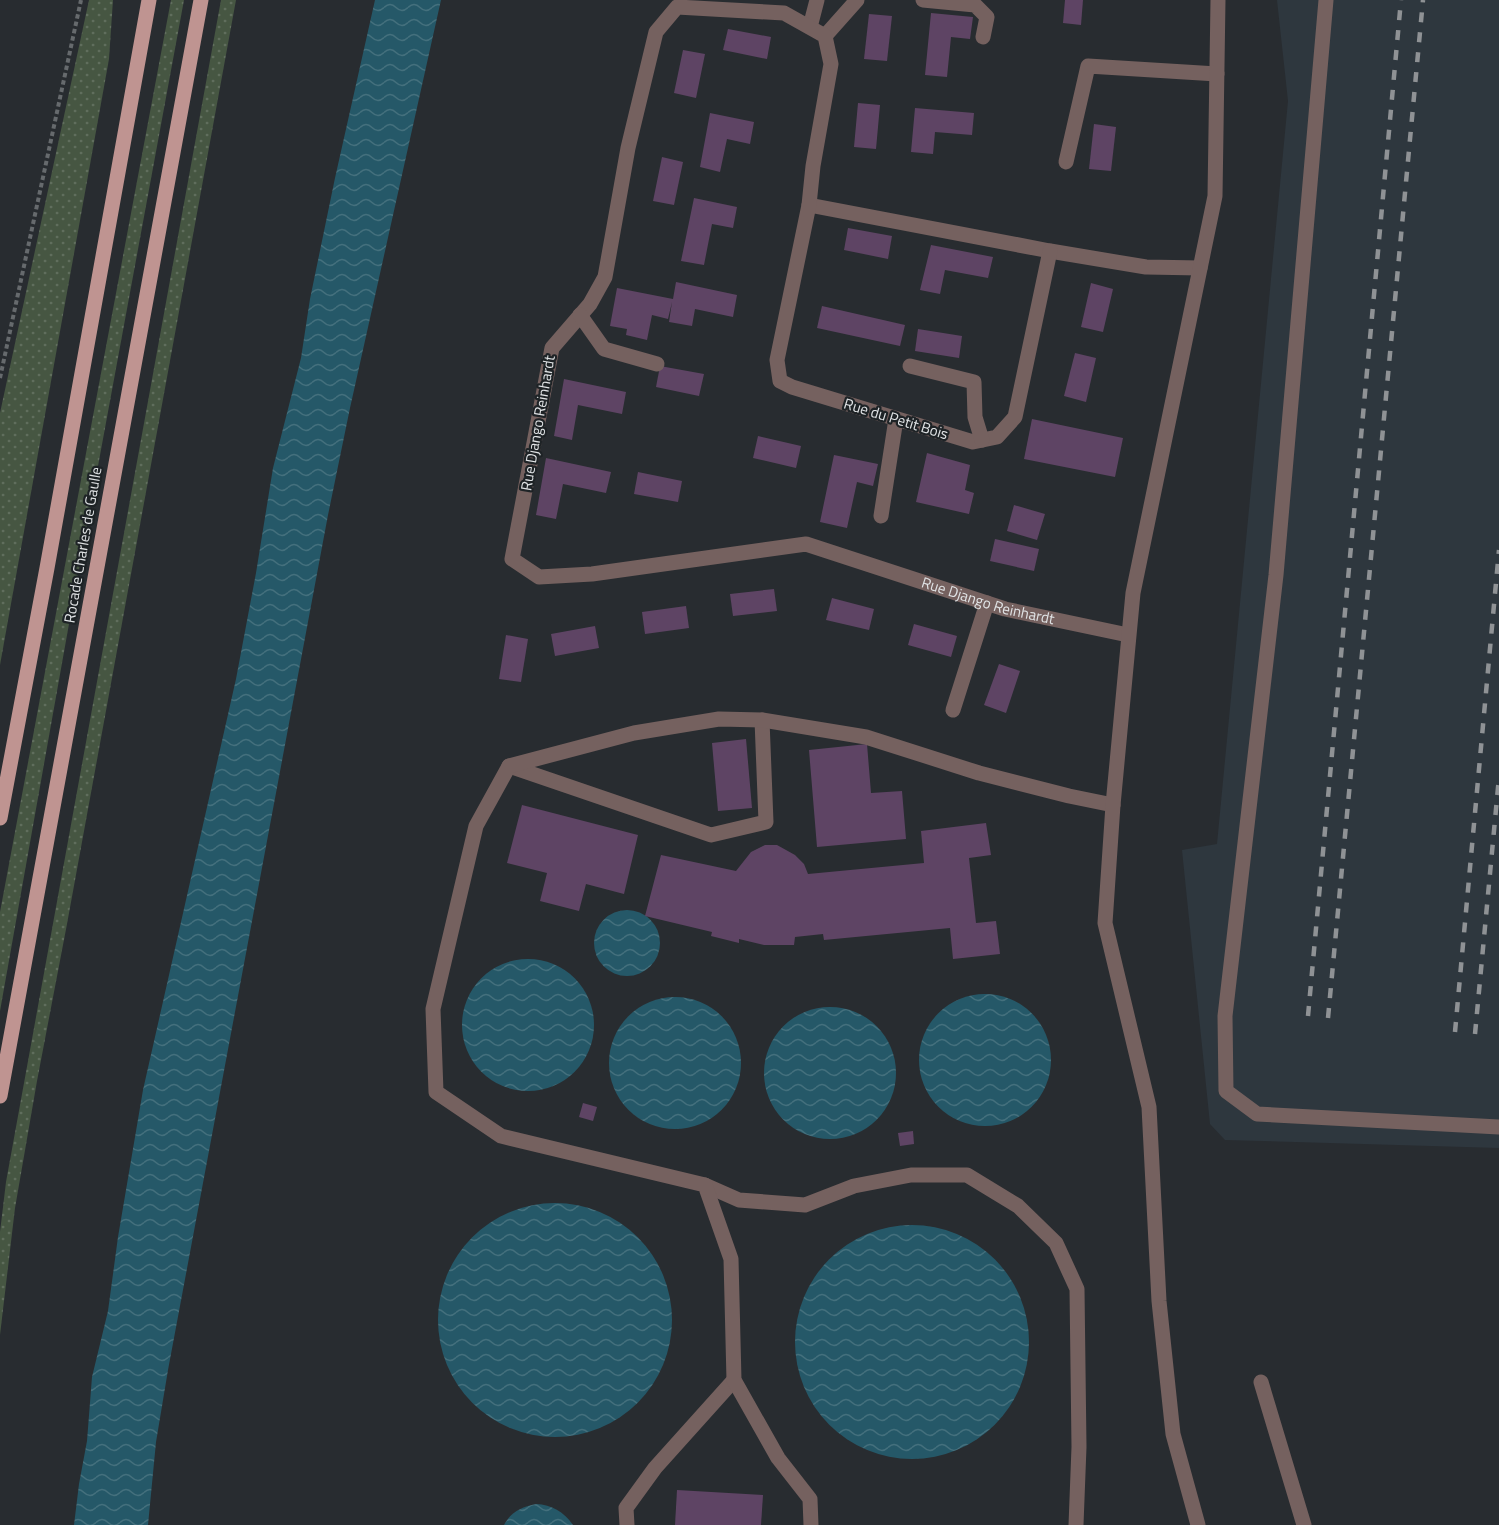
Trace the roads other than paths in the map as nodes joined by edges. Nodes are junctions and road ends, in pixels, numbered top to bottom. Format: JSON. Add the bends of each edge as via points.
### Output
{"nodes":[{"id":1,"x":149,"y":0,"type":"edge"},
{"id":2,"x":201,"y":0,"type":"edge"},
{"id":3,"x":816,"y":0,"type":"edge"},
{"id":4,"x":857,"y":0,"type":"edge"},
{"id":5,"x":923,"y":0,"type":"edge"},
{"id":6,"x":1218,"y":0,"type":"edge"},
{"id":7,"x":1326,"y":0,"type":"edge"},
{"id":8,"x":810,"y":27,"type":"junction"},
{"id":9,"x":825,"y":36,"type":"junction"},
{"id":10,"x":983,"y":37,"type":"dead end"},
{"id":11,"x":1217,"y":74,"type":"junction"},
{"id":12,"x":1066,"y":162,"type":"dead end"},
{"id":13,"x":809,"y":205,"type":"junction"},
{"id":14,"x":1050,"y":251,"type":"junction"},
{"id":15,"x":1200,"y":268,"type":"junction"},
{"id":16,"x":580,"y":315,"type":"junction"},
{"id":17,"x":657,"y":364,"type":"dead end"},
{"id":18,"x":910,"y":366,"type":"dead end"},
{"id":19,"x":896,"y":419,"type":"junction"},
{"id":20,"x":982,"y":440,"type":"junction"},
{"id":21,"x":881,"y":516,"type":"dead end"},
{"id":22,"x":987,"y":603,"type":"junction"},
{"id":23,"x":1128,"y":634,"type":"junction"},
{"id":24,"x":953,"y":710,"type":"dead end"},
{"id":25,"x":762,"y":720,"type":"junction"},
{"id":26,"x":509,"y":766,"type":"junction"},
{"id":27,"x":1113,"y":805,"type":"junction"},
{"id":28,"x":0,"y":818,"type":"edge"},
{"id":29,"x":0,"y":1096,"type":"edge"},
{"id":30,"x":1499,"y":1127,"type":"edge"},
{"id":31,"x":705,"y":1185,"type":"junction"},
{"id":32,"x":734,"y":1380,"type":"junction"},
{"id":33,"x":1261,"y":1383,"type":"dead end"},
{"id":34,"x":627,"y":1525,"type":"edge"},
{"id":35,"x":811,"y":1525,"type":"edge"},
{"id":36,"x":1076,"y":1525,"type":"edge"},
{"id":37,"x":1198,"y":1525,"type":"edge"},
{"id":38,"x":1304,"y":1525,"type":"edge"}],
"edges":[{"from":1,"to":28,"type":"main road","name":"Rocade Charles de Gaulle"},
{"from":2,"to":29,"type":"main road","name":"Rocade Charles de Gaulle"},
{"from":3,"to":8,"type":"lane"},
{"from":4,"to":9,"type":"lane"},
{"from":5,"to":10,"type":"lane","via":[[975,5],[987,16]]},
{"from":6,"to":11,"type":"lane"},
{"from":7,"to":30,"type":"lane","via":[[1276,575],[1225,1016],[1226,1091],[1257,1114]]},
{"from":8,"to":9,"type":"lane","name":"Rue Django Reinhardt"},
{"from":8,"to":16,"type":"lane","name":"Rue Django Reinhardt","via":[[784,14],[677,7],[656,32],[628,148],[605,277]]},
{"from":9,"to":13,"type":"lane","via":[[831,64]]},
{"from":11,"to":12,"type":"lane","via":[[1088,66]]},
{"from":11,"to":15,"type":"lane","via":[[1215,196]]},
{"from":13,"to":14,"type":"lane"},
{"from":13,"to":19,"type":"lane","name":"Rue du Petit Bois","via":[[777,360],[780,381]]},
{"from":14,"to":15,"type":"lane","via":[[1146,267]]},
{"from":14,"to":20,"type":"lane","via":[[1016,417],[997,437]]},
{"from":15,"to":23,"type":"lane","via":[[1133,593]]},
{"from":16,"to":17,"type":"lane","via":[[604,349]]},
{"from":16,"to":22,"type":"lane","name":"Rue Django Reinhardt","via":[[552,348],[512,559],[539,577],[581,575],[806,544]]},
{"from":18,"to":20,"type":"lane","via":[[974,382],[975,417]]},
{"from":19,"to":20,"type":"lane","name":"Rue du Petit Bois","via":[[973,442]]},
{"from":19,"to":21,"type":"lane"},
{"from":22,"to":23,"type":"lane","name":"Rue Django Reinhardt"},
{"from":22,"to":24,"type":"lane"},
{"from":23,"to":27,"type":"lane"},
{"from":25,"to":26,"type":"lane","via":[[719,719],[634,733]]},
{"from":25,"to":26,"type":"lane","via":[[766,822],[711,835]]},
{"from":25,"to":27,"type":"lane","via":[[866,737],[979,773]]},
{"from":26,"to":31,"type":"lane","via":[[476,826],[433,1009],[436,1092],[501,1136]]},
{"from":27,"to":37,"type":"lane","via":[[1105,923],[1149,1107],[1159,1301],[1173,1434]]},
{"from":31,"to":32,"type":"lane","via":[[731,1259]]},
{"from":31,"to":36,"type":"lane","via":[[739,1200],[805,1204],[854,1186],[911,1175],[967,1175],[1018,1206],[1056,1243],[1077,1289]]},
{"from":32,"to":34,"type":"lane","via":[[626,1508]]},
{"from":32,"to":35,"type":"lane","via":[[777,1458],[810,1499]]},
{"from":33,"to":38,"type":"lane"}]}
